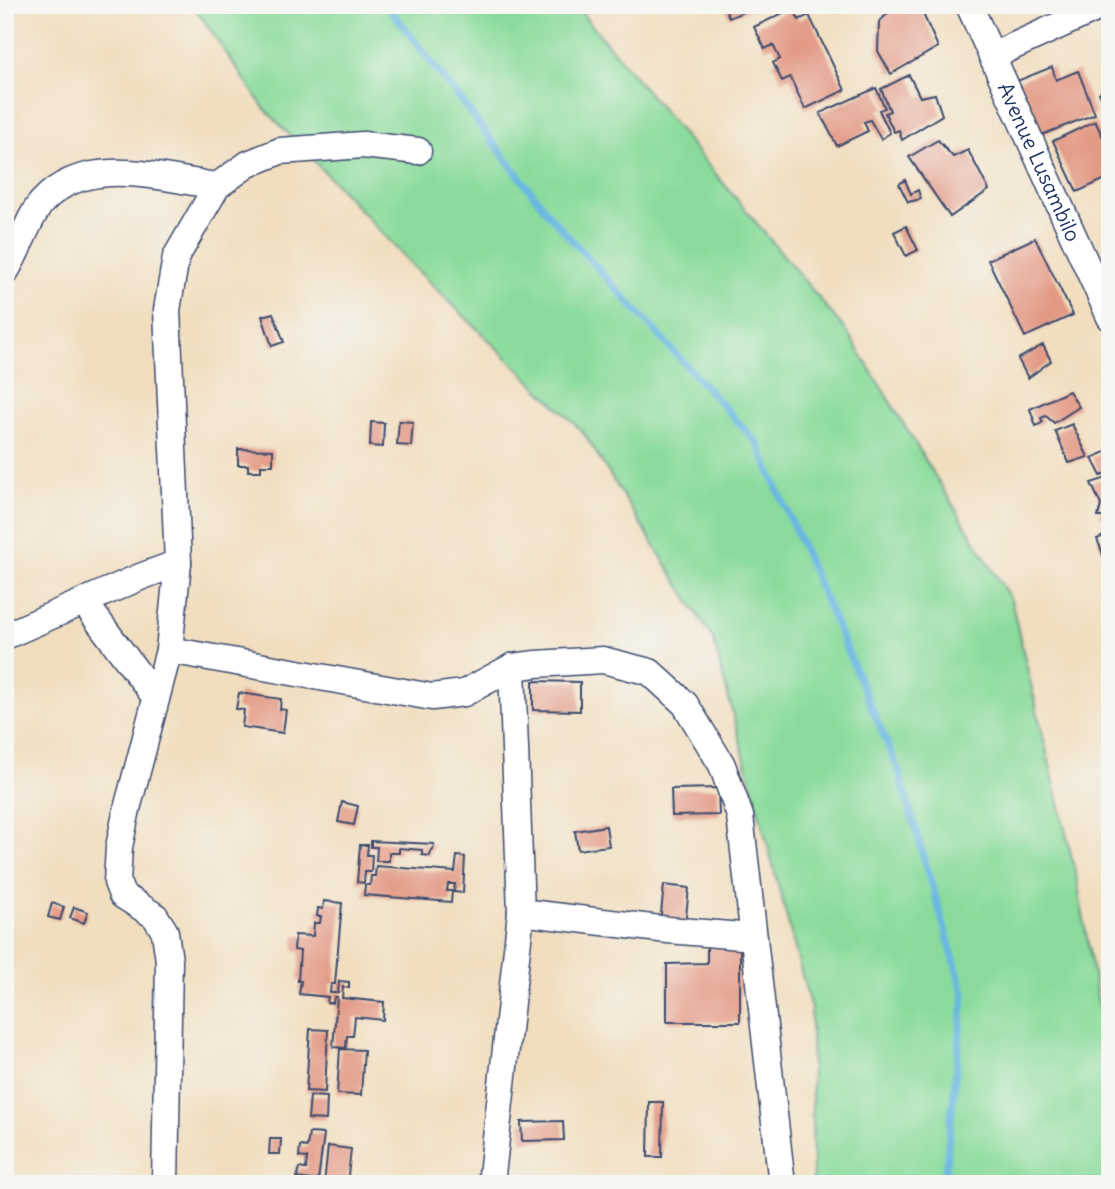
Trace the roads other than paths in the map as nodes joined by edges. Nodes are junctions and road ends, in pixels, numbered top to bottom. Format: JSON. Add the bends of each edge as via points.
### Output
{"nodes":[{"id":1,"x":969,"y":5,"type":"edge"},
{"id":2,"x":1104,"y":5,"type":"edge"},
{"id":3,"x":992,"y":56,"type":"junction"},
{"id":4,"x":418,"y":150,"type":"dead end"},
{"id":5,"x":217,"y":186,"type":"junction"},
{"id":6,"x":5,"y":272,"type":"edge"},
{"id":7,"x":1110,"y":317,"type":"edge"},
{"id":8,"x":178,"y":563,"type":"junction"},
{"id":9,"x":83,"y":602,"type":"junction"},
{"id":10,"x":5,"y":636,"type":"edge"},
{"id":11,"x":169,"y":650,"type":"junction"},
{"id":12,"x":512,"y":667,"type":"junction"},
{"id":13,"x":156,"y":698,"type":"junction"},
{"id":14,"x":522,"y":912,"type":"junction"},
{"id":15,"x":754,"y":937,"type":"junction"},
{"id":16,"x":165,"y":1184,"type":"edge"},
{"id":17,"x":491,"y":1184,"type":"edge"},
{"id":18,"x":782,"y":1184,"type":"edge"}],
"edges":[{"from":1,"to":3,"type":"street","name":"Avenue Lusambilo"},
{"from":2,"to":3,"type":"street"},
{"from":3,"to":7,"type":"street","name":"Avenue Lusambilo"},
{"from":4,"to":5,"type":"street","via":[[363,145],[280,151],[248,164]]},
{"from":5,"to":6,"type":"street","via":[[109,171],[71,179],[42,201]]},
{"from":5,"to":8,"type":"street","via":[[176,257],[167,310]]},
{"from":8,"to":9,"type":"street"},
{"from":8,"to":11,"type":"street"},
{"from":9,"to":10,"type":"street"},
{"from":9,"to":13,"type":"street"},
{"from":11,"to":12,"type":"street","via":[[432,697],[464,693]]},
{"from":11,"to":13,"type":"street"},
{"from":12,"to":14,"type":"street"},
{"from":12,"to":15,"type":"street","via":[[603,660],[650,672],[685,704],[722,765],[740,816]]},
{"from":13,"to":16,"type":"street","via":[[119,846],[117,882],[122,895],[155,916],[164,932],[169,961]]},
{"from":14,"to":15,"type":"street"},
{"from":14,"to":17,"type":"street"},
{"from":15,"to":18,"type":"street"}]}
